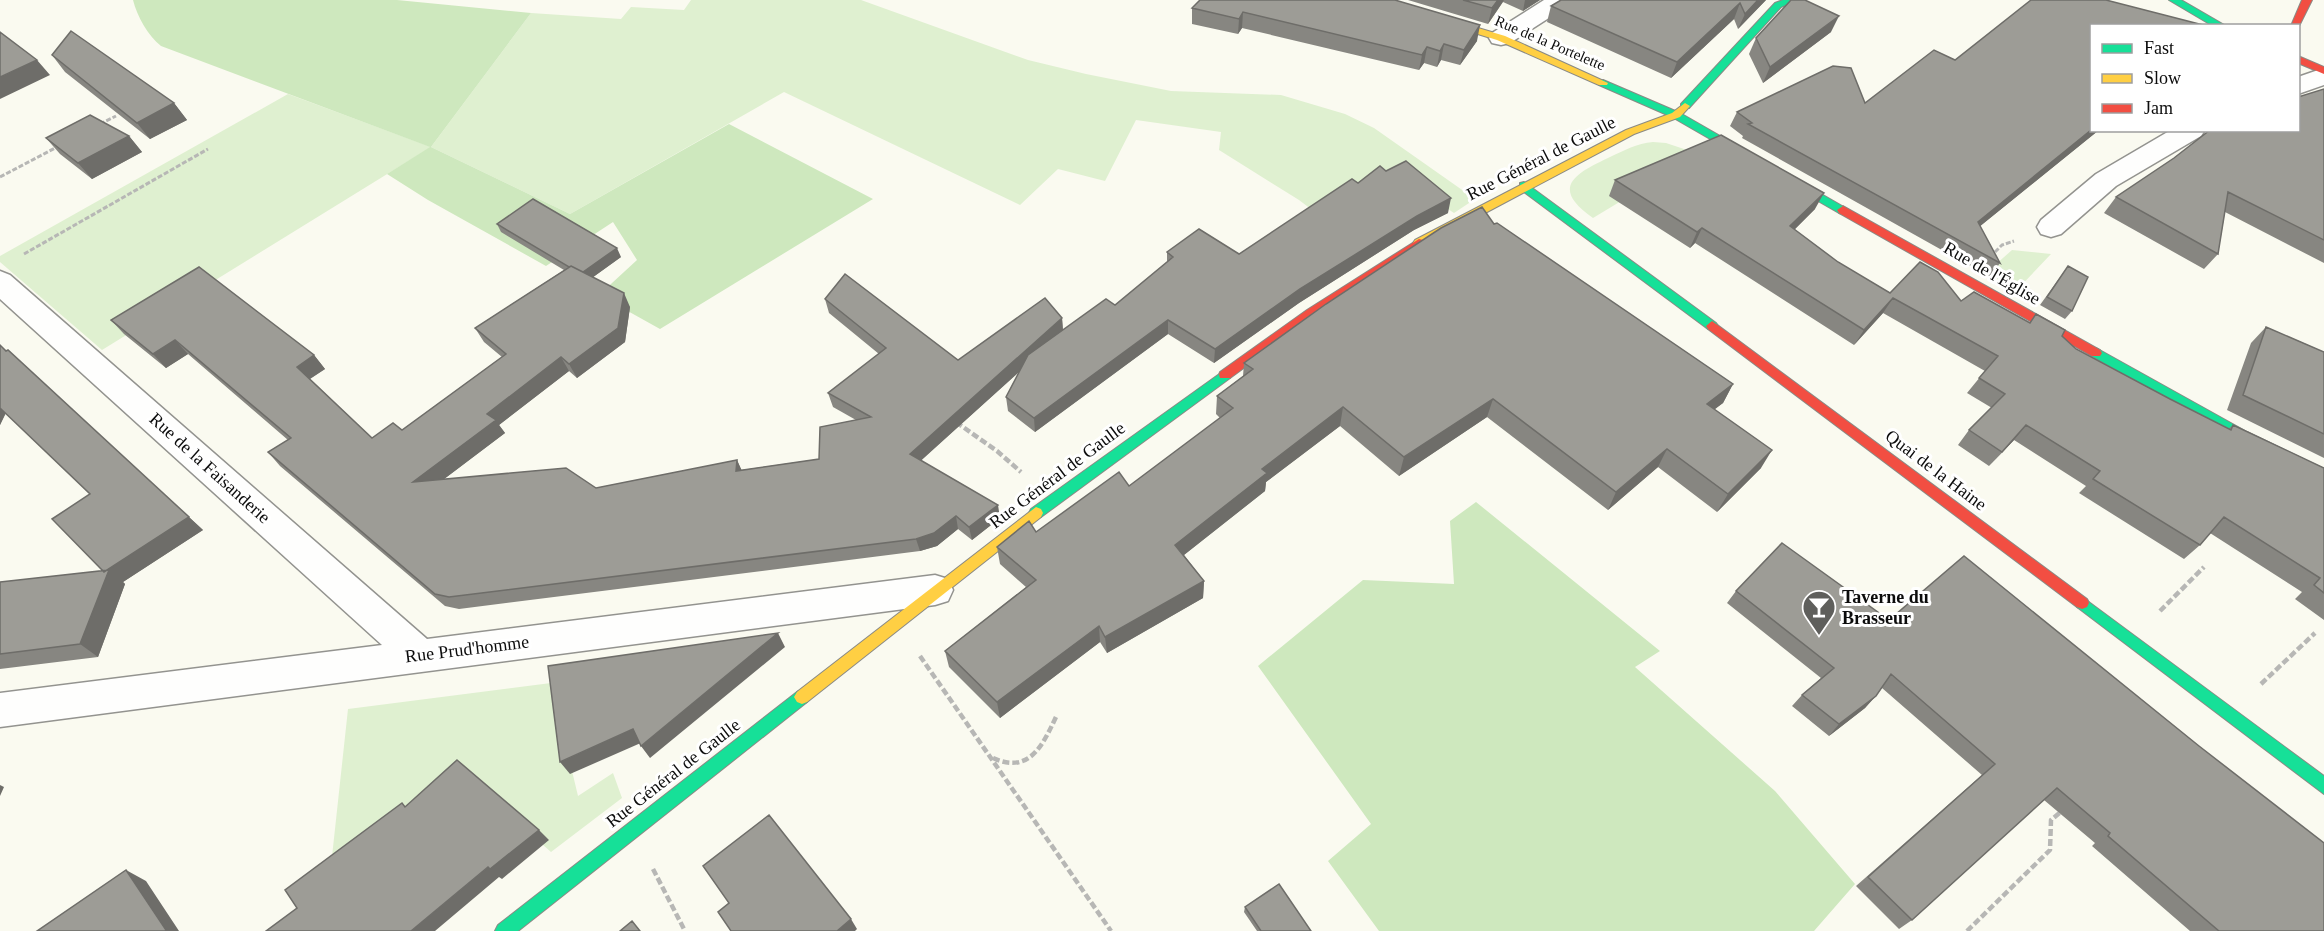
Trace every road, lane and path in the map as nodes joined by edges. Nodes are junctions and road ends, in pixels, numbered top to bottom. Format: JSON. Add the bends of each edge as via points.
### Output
{"nodes":[{"id":1,"x":1374,"y":0,"type":"edge"},
{"id":2,"x":1560,"y":0,"type":"edge"},
{"id":3,"x":1792,"y":0,"type":"edge"},
{"id":4,"x":2307,"y":0,"type":"edge"},
{"id":5,"x":2173,"y":16,"type":"edge"},
{"id":6,"x":2211,"y":24,"type":"edge"},
{"id":7,"x":2297,"y":24,"type":"edge"},
{"id":8,"x":1501,"y":38,"type":"junction"},
{"id":9,"x":2300,"y":60,"type":"edge"},
{"id":10,"x":2324,"y":71,"type":"edge"},
{"id":11,"x":2324,"y":76,"type":"edge"},
{"id":12,"x":2300,"y":85,"type":"edge"},
{"id":13,"x":1676,"y":115,"type":"junction"},
{"id":14,"x":116,"y":116,"type":"edge"},
{"id":15,"x":94,"y":127,"type":"edge"},
{"id":16,"x":2189,"y":132,"type":"edge"},
{"id":17,"x":63,"y":144,"type":"edge"},
{"id":18,"x":208,"y":149,"type":"dead end"},
{"id":19,"x":0,"y":177,"type":"edge"},
{"id":20,"x":1524,"y":186,"type":"junction"},
{"id":21,"x":2051,"y":227,"type":"dead end"},
{"id":22,"x":20,"y":257,"type":"dead end"},
{"id":23,"x":0,"y":282,"type":"edge"},
{"id":24,"x":948,"y":417,"type":"edge"},
{"id":25,"x":2324,"y":475,"type":"edge"},
{"id":26,"x":1052,"y":500,"type":"junction"},
{"id":27,"x":2204,"y":567,"type":"dead end"},
{"id":28,"x":935,"y":590,"type":"junction"},
{"id":29,"x":896,"y":621,"type":"junction"},
{"id":30,"x":2315,"y":633,"type":"dead end"},
{"id":31,"x":2131,"y":639,"type":"junction"},
{"id":32,"x":419,"y":655,"type":"junction"},
{"id":33,"x":0,"y":710,"type":"edge"},
{"id":34,"x":2230,"y":714,"type":"junction"},
{"id":35,"x":1056,"y":717,"type":"dead end"},
{"id":36,"x":990,"y":756,"type":"junction"},
{"id":37,"x":2324,"y":786,"type":"edge"},
{"id":38,"x":2068,"y":806,"type":"edge"},
{"id":39,"x":633,"y":829,"type":"junction"},
{"id":40,"x":504,"y":931,"type":"edge"},
{"id":41,"x":685,"y":931,"type":"edge"},
{"id":42,"x":1111,"y":931,"type":"edge"},
{"id":43,"x":1967,"y":931,"type":"edge"}],
"edges":[{"from":1,"to":8,"type":"street","name":"Rue de la Portelette"},
{"from":2,"to":8,"type":"street"},
{"from":3,"to":13,"type":"street","via":[[1778,5]]},
{"from":4,"to":7,"type":"street"},
{"from":5,"to":6,"type":"street"},
{"from":8,"to":13,"type":"street","name":"Rue de la Portelette"},
{"from":9,"to":10,"type":"street"},
{"from":11,"to":12,"type":"street"},
{"from":13,"to":20,"type":"street","name":"Rue Général de Gaulle","via":[[1630,132]]},
{"from":13,"to":25,"type":"street","name":"Rue de l'Église","via":[[2242,436]]},
{"from":14,"to":15,"type":"path"},
{"from":16,"to":21,"type":"street","via":[[2106,180]]},
{"from":17,"to":19,"type":"path"},
{"from":18,"to":22,"type":"path"},
{"from":20,"to":26,"type":"street","name":"Rue Général de Gaulle","via":[[1425,239],[1311,313]]},
{"from":20,"to":31,"type":"street","name":"Quai de la Haine"},
{"from":23,"to":32,"type":"street","name":"Rue de la Faisanderie"},
{"from":24,"to":26,"type":"path","via":[[997,451]]},
{"from":26,"to":28,"type":"street","name":"Rue Général de Gaulle"},
{"from":27,"to":31,"type":"path"},
{"from":28,"to":29,"type":"street","name":"Rue Général de Gaulle"},
{"from":28,"to":32,"type":"street","name":"Rue Prud'homme"},
{"from":29,"to":36,"type":"path"},
{"from":29,"to":39,"type":"street","name":"Rue Général de Gaulle"},
{"from":30,"to":34,"type":"path"},
{"from":31,"to":34,"type":"street","name":"Quai de la Haine"},
{"from":32,"to":33,"type":"street","name":"Rue Prud'homme"},
{"from":34,"to":37,"type":"street","name":"Quai de la Haine"},
{"from":35,"to":36,"type":"path","via":[[1039,750],[1013,763],[1001,763]]},
{"from":36,"to":42,"type":"path"},
{"from":38,"to":43,"type":"path","via":[[2051,820],[2050,850]]},
{"from":39,"to":40,"type":"street","name":"Rue Général de Gaulle"},
{"from":39,"to":41,"type":"path"}]}
